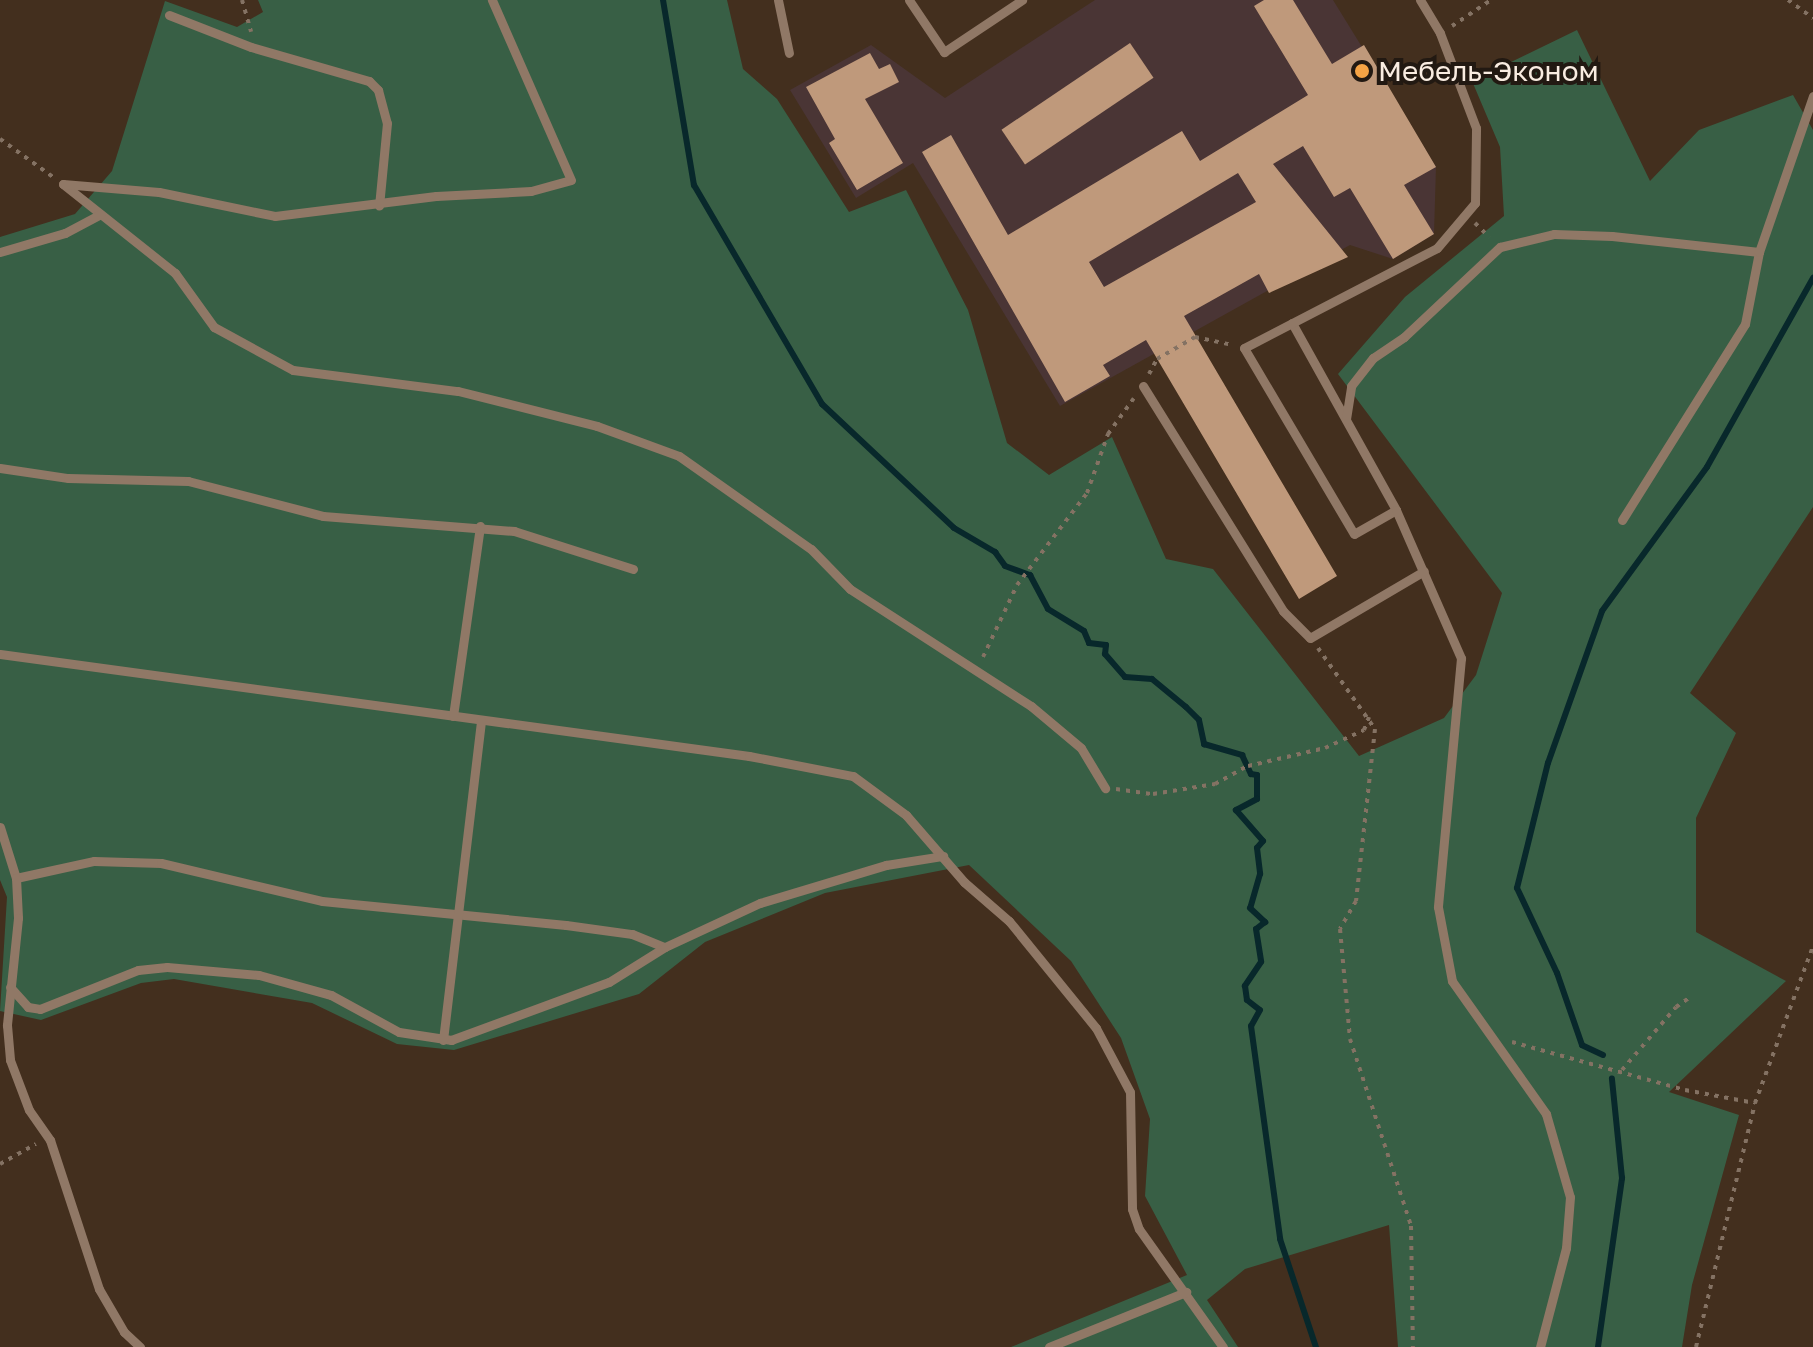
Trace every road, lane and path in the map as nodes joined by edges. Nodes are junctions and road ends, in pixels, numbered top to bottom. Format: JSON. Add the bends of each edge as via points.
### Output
{"nodes":[{"id":1,"x":242,"y":0,"type":"edge"},
{"id":2,"x":492,"y":0,"type":"edge"},
{"id":3,"x":778,"y":0,"type":"edge"},
{"id":4,"x":909,"y":0,"type":"edge"},
{"id":5,"x":1022,"y":0,"type":"edge"},
{"id":6,"x":1420,"y":0,"type":"edge"},
{"id":7,"x":1491,"y":0,"type":"edge"},
{"id":8,"x":1788,"y":0,"type":"edge"},
{"id":9,"x":169,"y":15,"type":"dead end"},
{"id":10,"x":1813,"y":18,"type":"edge"},
{"id":11,"x":1440,"y":33,"type":"junction"},
{"id":12,"x":251,"y":47,"type":"junction"},
{"id":13,"x":789,"y":53,"type":"dead end"},
{"id":14,"x":1813,"y":96,"type":"edge"},
{"id":15,"x":0,"y":139,"type":"edge"},
{"id":16,"x":63,"y":184,"type":"junction"},
{"id":17,"x":379,"y":206,"type":"junction"},
{"id":18,"x":1469,"y":211,"type":"junction"},
{"id":19,"x":100,"y":214,"type":"junction"},
{"id":20,"x":1500,"y":247,"type":"junction"},
{"id":21,"x":0,"y":252,"type":"edge"},
{"id":22,"x":1759,"y":252,"type":"junction"},
{"id":23,"x":1292,"y":323,"type":"junction"},
{"id":24,"x":1244,"y":348,"type":"junction"},
{"id":25,"x":1143,"y":386,"type":"junction"},
{"id":26,"x":1346,"y":419,"type":"junction"},
{"id":27,"x":0,"y":468,"type":"edge"},
{"id":28,"x":1396,"y":510,"type":"junction"},
{"id":29,"x":1622,"y":520,"type":"dead end"},
{"id":30,"x":480,"y":526,"type":"junction"},
{"id":31,"x":633,"y":569,"type":"dead end"},
{"id":32,"x":1424,"y":571,"type":"junction"},
{"id":33,"x":1310,"y":638,"type":"junction"},
{"id":34,"x":0,"y":654,"type":"edge"},
{"id":35,"x":974,"y":669,"type":"junction"},
{"id":36,"x":453,"y":716,"type":"junction"},
{"id":37,"x":1369,"y":717,"type":"junction"},
{"id":38,"x":481,"y":720,"type":"junction"},
{"id":39,"x":1105,"y":788,"type":"joint"},
{"id":40,"x":0,"y":827,"type":"edge"},
{"id":41,"x":943,"y":856,"type":"junction"},
{"id":42,"x":16,"y":878,"type":"junction"},
{"id":43,"x":457,"y":912,"type":"junction"},
{"id":44,"x":1813,"y":946,"type":"edge"},
{"id":45,"x":665,"y":947,"type":"junction"},
{"id":46,"x":10,"y":987,"type":"junction"},
{"id":47,"x":1689,"y":998,"type":"dead end"},
{"id":48,"x":1487,"y":1033,"type":"junction"},
{"id":49,"x":443,"y":1040,"type":"junction"},
{"id":50,"x":1622,"y":1070,"type":"junction"},
{"id":51,"x":1755,"y":1103,"type":"junction"},
{"id":52,"x":50,"y":1140,"type":"junction"},
{"id":53,"x":0,"y":1164,"type":"edge"},
{"id":54,"x":1186,"y":1292,"type":"junction"},
{"id":55,"x":140,"y":1347,"type":"edge"},
{"id":56,"x":1049,"y":1347,"type":"edge"},
{"id":57,"x":1223,"y":1347,"type":"edge"},
{"id":58,"x":1413,"y":1347,"type":"edge"},
{"id":59,"x":1540,"y":1347,"type":"edge"},
{"id":60,"x":1696,"y":1347,"type":"edge"}],
"edges":[{"from":1,"to":12,"type":"path"},
{"from":2,"to":17,"type":"lane","via":[[571,180],[531,191],[436,196]]},
{"from":3,"to":13,"type":"lane"},
{"from":4,"to":5,"type":"lane","via":[[944,52]]},
{"from":6,"to":11,"type":"lane"},
{"from":7,"to":11,"type":"path"},
{"from":8,"to":10,"type":"path"},
{"from":9,"to":12,"type":"lane"},
{"from":11,"to":18,"type":"lane","via":[[1476,128],[1475,203]]},
{"from":12,"to":17,"type":"lane","via":[[369,81],[378,90],[387,123]]},
{"from":14,"to":22,"type":"lane"},
{"from":15,"to":16,"type":"path"},
{"from":16,"to":17,"type":"lane","via":[[159,192],[275,216]]},
{"from":16,"to":19,"type":"lane"},
{"from":18,"to":20,"type":"path"},
{"from":18,"to":23,"type":"lane","via":[[1437,248]]},
{"from":19,"to":21,"type":"lane","via":[[65,233]]},
{"from":19,"to":35,"type":"lane","via":[[175,273],[214,327],[293,370],[458,391],[597,426],[679,456],[811,549],[850,589]]},
{"from":20,"to":22,"type":"lane","via":[[1554,234]]},
{"from":20,"to":26,"type":"lane","via":[[1404,337],[1373,358],[1351,386]]},
{"from":22,"to":29,"type":"lane","via":[[1745,324]]},
{"from":23,"to":24,"type":"lane"},
{"from":23,"to":26,"type":"lane"},
{"from":24,"to":25,"type":"path","via":[[1195,337],[1157,359]]},
{"from":24,"to":28,"type":"lane","via":[[1354,534]]},
{"from":25,"to":33,"type":"lane","via":[[1283,611]]},
{"from":25,"to":35,"type":"path","via":[[1108,434],[1087,493],[1013,592]]},
{"from":26,"to":28,"type":"lane"},
{"from":27,"to":30,"type":"lane","via":[[68,478],[188,481],[323,516]]},
{"from":28,"to":32,"type":"lane"},
{"from":30,"to":31,"type":"lane","via":[[579,548]]},
{"from":30,"to":36,"type":"lane"},
{"from":32,"to":33,"type":"lane"},
{"from":32,"to":48,"type":"lane","via":[[1461,658],[1440,929],[1452,981]]},
{"from":33,"to":37,"type":"path"},
{"from":34,"to":36,"type":"lane"},
{"from":35,"to":39,"type":"lane","via":[[1031,706],[1081,748]]},
{"from":36,"to":38,"type":"lane"},
{"from":37,"to":39,"type":"path","via":[[1364,730],[1325,748],[1248,766],[1215,784],[1153,794]]},
{"from":37,"to":58,"type":"path","via":[[1375,729],[1356,901],[1340,929],[1350,1039],[1411,1226]]},
{"from":38,"to":41,"type":"lane","via":[[851,775],[906,815]]},
{"from":38,"to":43,"type":"lane"},
{"from":40,"to":42,"type":"lane"},
{"from":41,"to":45,"type":"lane","via":[[822,882]]},
{"from":41,"to":54,"type":"lane","via":[[1050,966],[1096,1028],[1130,1092],[1132,1209],[1148,1244]]},
{"from":42,"to":43,"type":"lane","via":[[94,861],[161,863],[322,901]]},
{"from":42,"to":46,"type":"lane","via":[[18,918]]},
{"from":43,"to":45,"type":"lane","via":[[607,930]]},
{"from":43,"to":49,"type":"lane"},
{"from":44,"to":51,"type":"path"},
{"from":45,"to":49,"type":"lane","via":[[609,982],[471,1035]]},
{"from":46,"to":49,"type":"lane","via":[[28,1007],[40,1009],[138,970],[182,967],[259,975],[331,995],[399,1032]]},
{"from":46,"to":52,"type":"lane","via":[[10,1060],[29,1110]]},
{"from":47,"to":50,"type":"path"},
{"from":48,"to":50,"type":"path"},
{"from":48,"to":59,"type":"lane","via":[[1546,1114],[1570,1197],[1566,1248]]},
{"from":50,"to":51,"type":"path","via":[[1685,1090]]},
{"from":51,"to":60,"type":"path"},
{"from":52,"to":53,"type":"path"},
{"from":52,"to":55,"type":"lane","via":[[99,1289],[124,1332]]},
{"from":54,"to":56,"type":"lane"},
{"from":54,"to":57,"type":"lane"}]}
